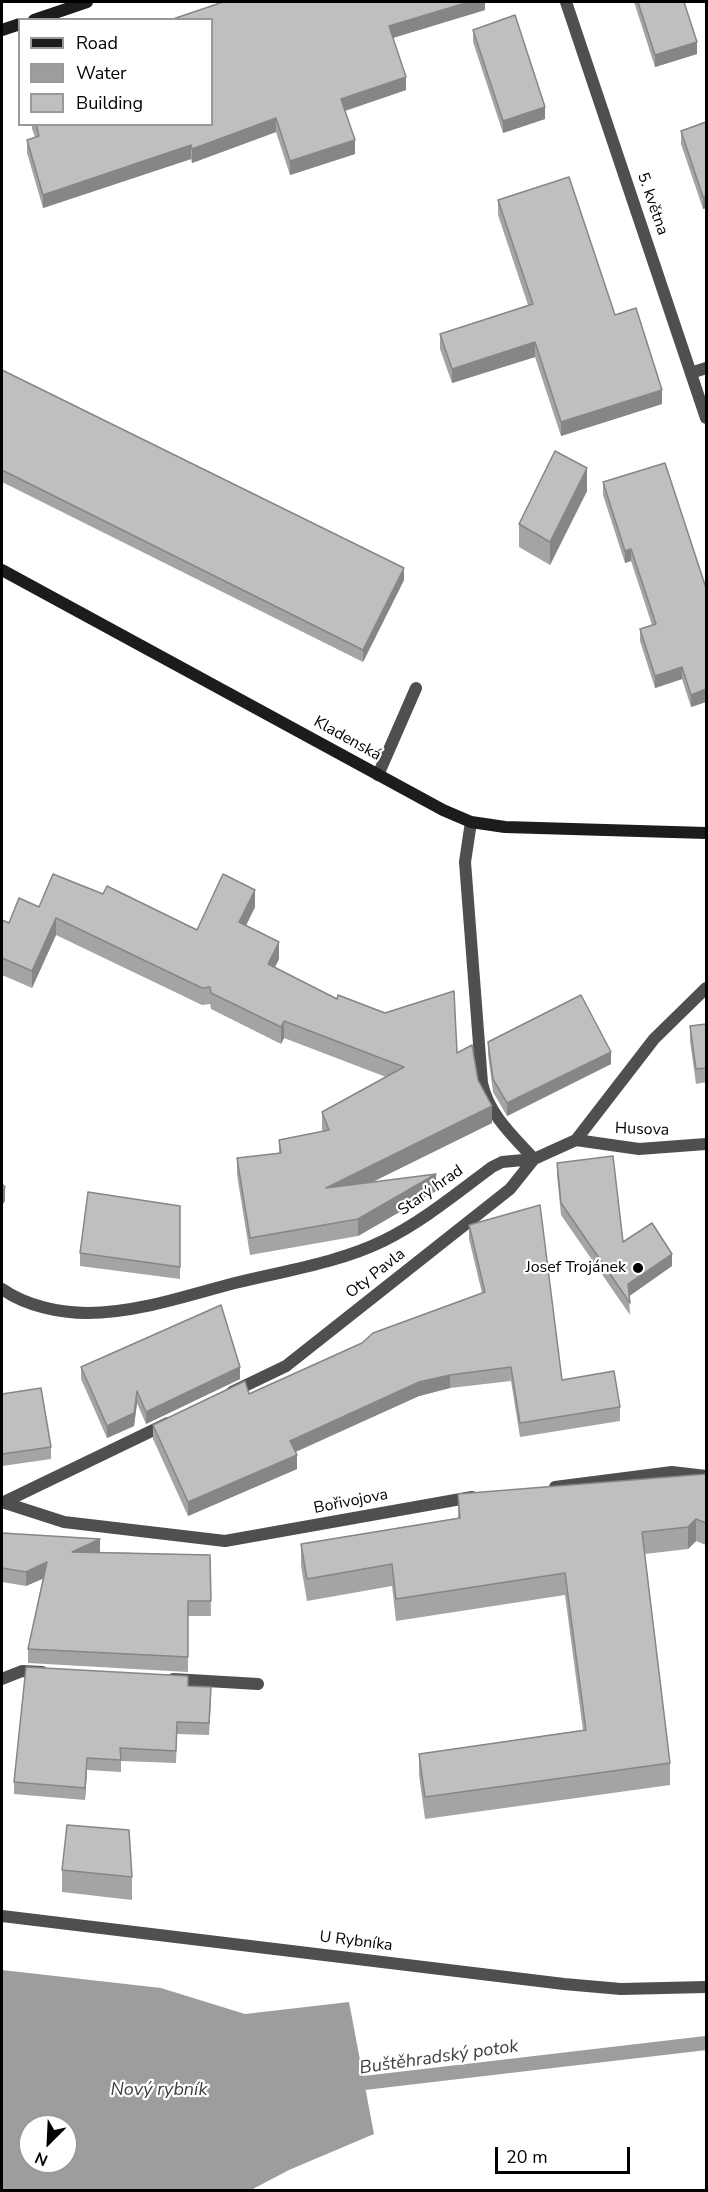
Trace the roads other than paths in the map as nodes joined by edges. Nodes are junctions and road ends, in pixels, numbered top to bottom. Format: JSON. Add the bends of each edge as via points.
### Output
{"nodes":[{"id":1,"x":87,"y":2,"type":"edge"},
{"id":2,"x":566,"y":2,"type":"edge"},
{"id":3,"x":40,"y":18,"type":"edge"},
{"id":4,"x":18,"y":25,"type":"edge"},
{"id":5,"x":2,"y":30,"type":"edge"},
{"id":6,"x":706,"y":368,"type":"edge"},
{"id":7,"x":691,"y":373,"type":"junction"},
{"id":8,"x":706,"y":418,"type":"edge"},
{"id":9,"x":2,"y":570,"type":"edge"},
{"id":10,"x":416,"y":688,"type":"dead end"},
{"id":11,"x":378,"y":775,"type":"junction"},
{"id":12,"x":471,"y":822,"type":"junction"},
{"id":13,"x":706,"y":833,"type":"edge"},
{"id":14,"x":706,"y":988,"type":"edge"},
{"id":15,"x":576,"y":1140,"type":"junction"},
{"id":16,"x":706,"y":1144,"type":"edge"},
{"id":17,"x":534,"y":1159,"type":"junction"},
{"id":18,"x":2,"y":1290,"type":"edge"},
{"id":19,"x":223,"y":1397,"type":"edge"},
{"id":20,"x":182,"y":1417,"type":"edge"},
{"id":21,"x":706,"y":1476,"type":"edge"},
{"id":22,"x":546,"y":1488,"type":"edge"},
{"id":23,"x":489,"y":1495,"type":"edge"},
{"id":24,"x":3,"y":1503,"type":"edge"},
{"id":25,"x":58,"y":1673,"type":"edge"},
{"id":26,"x":2,"y":1679,"type":"edge"},
{"id":27,"x":164,"y":1679,"type":"edge"},
{"id":28,"x":258,"y":1684,"type":"dead end"},
{"id":29,"x":2,"y":1916,"type":"edge"},
{"id":30,"x":706,"y":1987,"type":"edge"}],
"edges":[{"from":1,"to":3,"type":"street"},
{"from":2,"to":7,"type":"street","name":"5. května"},
{"from":4,"to":5,"type":"street"},
{"from":6,"to":7,"type":"street"},
{"from":7,"to":8,"type":"street","name":"5. května"},
{"from":9,"to":11,"type":"street","name":"Kladenská"},
{"from":10,"to":11,"type":"street"},
{"from":11,"to":12,"type":"street","name":"Kladenská"},
{"from":12,"to":13,"type":"street","name":"Kladenská","via":[[549,830]]},
{"from":12,"to":17,"type":"street","via":[[465,862],[482,1083],[493,1111]]},
{"from":14,"to":15,"type":"street","name":"Oty Pavla","via":[[654,1039]]},
{"from":15,"to":16,"type":"street","name":"Husova","via":[[639,1149]]},
{"from":15,"to":17,"type":"street","name":"Oty Pavla"},
{"from":17,"to":18,"type":"street","name":"Starý hrad","via":[[502,1162],[492,1167],[413,1225],[380,1243],[156,1303],[109,1311],[66,1311],[45,1308]]},
{"from":17,"to":19,"type":"street","name":"Oty Pavla","via":[[510,1189],[286,1366]]},
{"from":20,"to":24,"type":"street"},
{"from":21,"to":22,"type":"street","via":[[672,1472]]},
{"from":23,"to":24,"type":"street","name":"Bořivojova","via":[[225,1541],[64,1522]]},
{"from":25,"to":26,"type":"street","via":[[22,1671]]},
{"from":27,"to":28,"type":"street"},
{"from":29,"to":30,"type":"street","name":"U Rybníka","via":[[564,1984],[621,1989]]}]}
